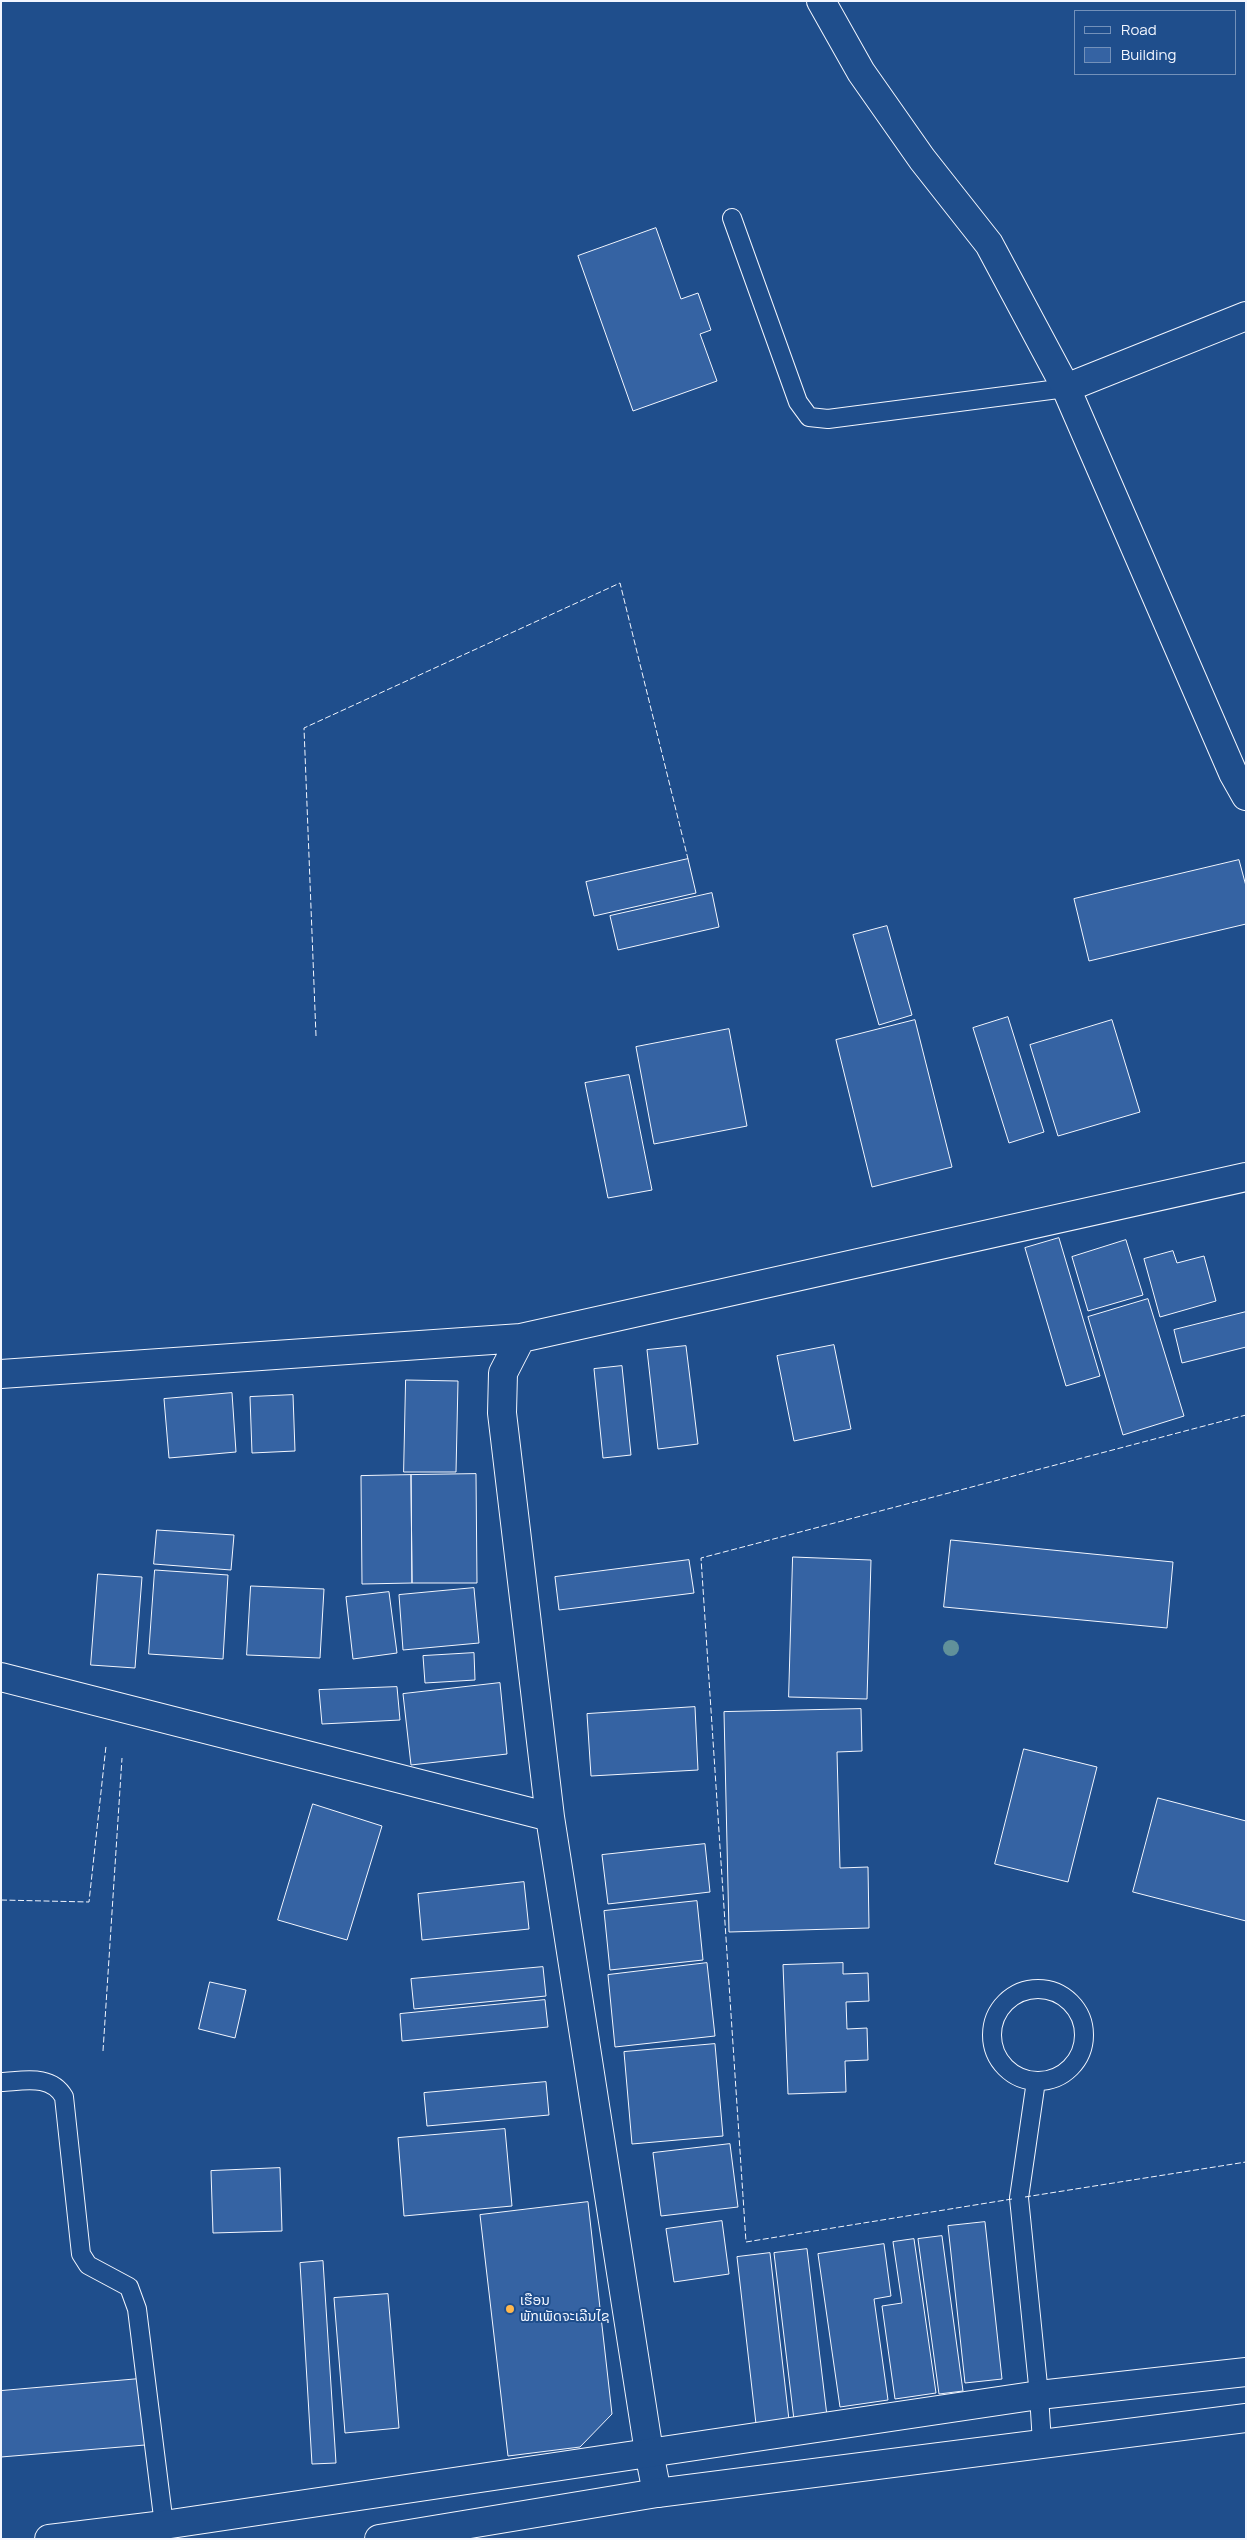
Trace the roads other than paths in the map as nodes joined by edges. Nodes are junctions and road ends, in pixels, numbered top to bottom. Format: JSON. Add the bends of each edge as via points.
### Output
{"nodes":[{"id":1,"x":821,"y":1,"type":"edge"},
{"id":2,"x":732,"y":218,"type":"dead end"},
{"id":3,"x":1246,"y":316,"type":"edge"},
{"id":4,"x":1066,"y":388,"type":"junction"},
{"id":5,"x":1242,"y":778,"type":"edge"},
{"id":6,"x":1246,"y":1177,"type":"edge"},
{"id":7,"x":521,"y":1338,"type":"junction"},
{"id":8,"x":1,"y":1374,"type":"edge"},
{"id":9,"x":1,"y":1677,"type":"edge"},
{"id":10,"x":550,"y":1817,"type":"junction"},
{"id":11,"x":1036,"y":2081,"type":"junction"},
{"id":12,"x":1,"y":2082,"type":"edge"},
{"id":13,"x":1246,"y":2372,"type":"edge"},
{"id":14,"x":1039,"y":2395,"type":"junction"},
{"id":15,"x":1246,"y":2418,"type":"edge"},
{"id":16,"x":1042,"y":2443,"type":"junction"},
{"id":17,"x":649,"y":2452,"type":"junction"},
{"id":18,"x":657,"y":2493,"type":"junction"},
{"id":19,"x":164,"y":2524,"type":"junction"},
{"id":20,"x":48,"y":2539,"type":"edge"},
{"id":21,"x":379,"y":2539,"type":"edge"}],
"edges":[{"from":1,"to":4,"type":"main road","via":[[861,72],[922,159],[989,244]]},
{"from":2,"to":4,"type":"lane","via":[[798,402],[809,417],[828,419]]},
{"from":3,"to":4,"type":"main road"},
{"from":4,"to":5,"type":"main road"},
{"from":6,"to":7,"type":"main road"},
{"from":7,"to":8,"type":"main road"},
{"from":7,"to":10,"type":"main road","via":[[503,1373],[502,1413]]},
{"from":9,"to":10,"type":"main road"},
{"from":10,"to":17,"type":"main road"},
{"from":11,"to":11,"type":"lane","via":[[1020,2078],[997,2056],[992,2041],[993,2025],[999,2010],[1010,1998],[1022,1991],[1051,1990],[1064,1996],[1075,2007],[1082,2019],[1084,2033],[1080,2054],[1066,2071],[1052,2079]]},
{"from":11,"to":14,"type":"lane","via":[[1018,2198]]},
{"from":12,"to":19,"type":"lane","via":[[47,2081],[59,2088],[64,2097],[80,2254],[88,2265],[130,2287],[137,2309]]},
{"from":13,"to":14,"type":"main road"},
{"from":14,"to":16,"type":"lane"},
{"from":14,"to":17,"type":"main road"},
{"from":15,"to":16,"type":"main road"},
{"from":16,"to":18,"type":"main road"},
{"from":17,"to":18,"type":"main road"},
{"from":17,"to":19,"type":"main road"},
{"from":18,"to":21,"type":"main road"},
{"from":19,"to":20,"type":"main road"}]}
